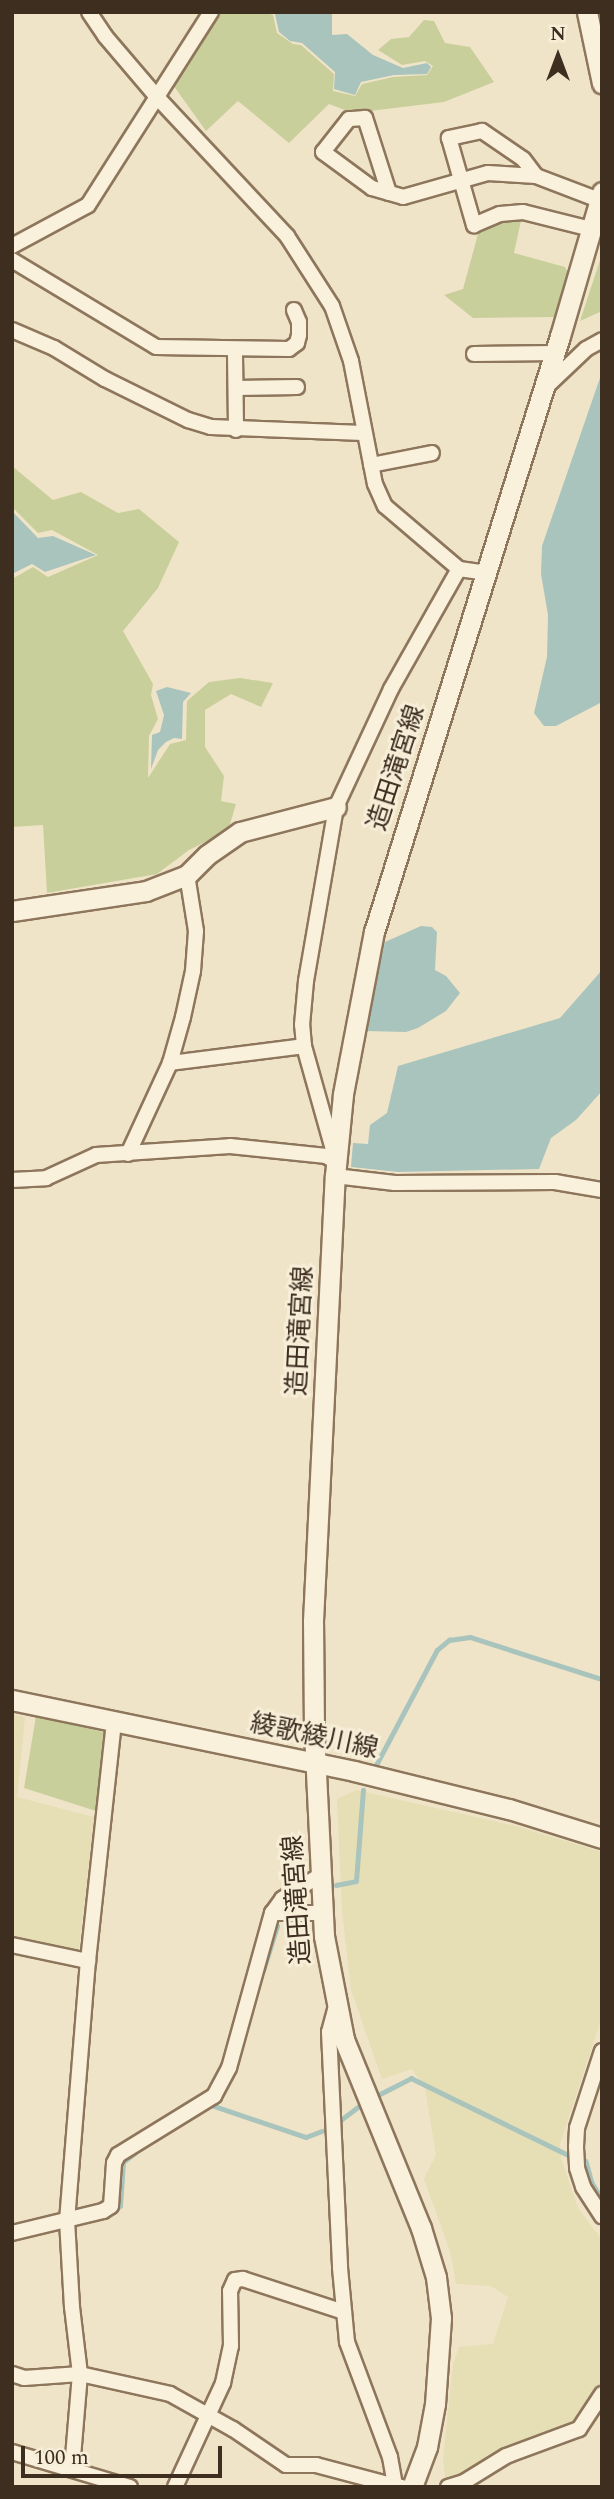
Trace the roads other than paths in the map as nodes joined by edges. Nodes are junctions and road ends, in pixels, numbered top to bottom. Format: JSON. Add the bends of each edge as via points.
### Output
{"nodes":[{"id":1,"x":89,"y":12,"type":"edge"},
{"id":2,"x":211,"y":12,"type":"edge"},
{"id":3,"x":587,"y":12,"type":"edge"},
{"id":4,"x":602,"y":83,"type":"edge"},
{"id":5,"x":156,"y":96,"type":"junction"},
{"id":6,"x":536,"y":176,"type":"junction"},
{"id":7,"x":461,"y":181,"type":"junction"},
{"id":8,"x":389,"y":193,"type":"junction"},
{"id":9,"x":600,"y":196,"type":"edge"},
{"id":10,"x":591,"y":229,"type":"junction"},
{"id":11,"x":12,"y":246,"type":"edge"},
{"id":12,"x":12,"y":260,"type":"edge"},
{"id":13,"x":294,"y":310,"type":"dead end"},
{"id":14,"x":12,"y":330,"type":"edge"},
{"id":15,"x":602,"y":340,"type":"edge"},
{"id":16,"x":555,"y":353,"type":"junction"},
{"id":17,"x":474,"y":354,"type":"dead end"},
{"id":18,"x":235,"y":355,"type":"dead end"},
{"id":19,"x":297,"y":387,"type":"dead end"},
{"id":20,"x":236,"y":388,"type":"junction"},
{"id":21,"x":542,"y":391,"type":"junction"},
{"id":22,"x":236,"y":430,"type":"junction"},
{"id":23,"x":363,"y":433,"type":"junction"},
{"id":24,"x":432,"y":453,"type":"dead end"},
{"id":25,"x":371,"y":465,"type":"junction"},
{"id":26,"x":459,"y":569,"type":"junction"},
{"id":27,"x":486,"y":573,"type":"junction"},
{"id":28,"x":336,"y":807,"type":"junction"},
{"id":29,"x":187,"y":874,"type":"junction"},
{"id":30,"x":12,"y":912,"type":"edge"},
{"id":31,"x":304,"y":1045,"type":"junction"},
{"id":32,"x":170,"y":1063,"type":"junction"},
{"id":33,"x":128,"y":1154,"type":"junction"},
{"id":34,"x":335,"y":1169,"type":"junction"},
{"id":35,"x":12,"y":1180,"type":"edge"},
{"id":36,"x":602,"y":1190,"type":"edge"},
{"id":37,"x":12,"y":1700,"type":"edge"},
{"id":38,"x":114,"y":1721,"type":"junction"},
{"id":39,"x":316,"y":1764,"type":"junction"},
{"id":40,"x":602,"y":1838,"type":"edge"},
{"id":41,"x":321,"y":1874,"type":"junction"},
{"id":42,"x":272,"y":1913,"type":"junction"},
{"id":43,"x":323,"y":1913,"type":"junction"},
{"id":44,"x":12,"y":1945,"type":"edge"},
{"id":45,"x":88,"y":1961,"type":"junction"},
{"id":46,"x":336,"y":2006,"type":"junction"},
{"id":47,"x":602,"y":2052,"type":"edge"},
{"id":48,"x":602,"y":2216,"type":"edge"},
{"id":49,"x":67,"y":2221,"type":"junction"},
{"id":50,"x":12,"y":2233,"type":"edge"},
{"id":51,"x":344,"y":2312,"type":"junction"},
{"id":52,"x":12,"y":2374,"type":"edge"},
{"id":53,"x":80,"y":2374,"type":"junction"},
{"id":54,"x":602,"y":2394,"type":"edge"},
{"id":55,"x":210,"y":2417,"type":"junction"},
{"id":56,"x":12,"y":2452,"type":"edge"},
{"id":57,"x":72,"y":2469,"type":"junction"},
{"id":58,"x":395,"y":2486,"type":"edge"},
{"id":59,"x":130,"y":2487,"type":"edge"},
{"id":60,"x":176,"y":2487,"type":"edge"},
{"id":61,"x":402,"y":2487,"type":"edge"},
{"id":62,"x":412,"y":2487,"type":"edge"},
{"id":63,"x":448,"y":2487,"type":"edge"}],
"edges":[{"from":1,"to":5,"type":"street"},
{"from":2,"to":5,"type":"street"},
{"from":3,"to":4,"type":"main road"},
{"from":5,"to":11,"type":"street","via":[[88,205]]},
{"from":5,"to":23,"type":"street","via":[[287,236],[332,306],[351,362]]},
{"from":6,"to":7,"type":"street","via":[[488,173]]},
{"from":6,"to":7,"type":"street","via":[[523,159],[482,131],[449,138]]},
{"from":6,"to":9,"type":"street"},
{"from":7,"to":8,"type":"street","via":[[403,197]]},
{"from":7,"to":10,"type":"street","via":[[474,225],[500,214],[523,212]]},
{"from":8,"to":8,"type":"street","via":[[372,188],[323,152],[349,119],[365,118]]},
{"from":9,"to":10,"type":"main road","name":"造田滝宮線"},
{"from":10,"to":16,"type":"main road","name":"造田滝宮線"},
{"from":12,"to":13,"type":"street","via":[[156,347],[289,349],[299,335]]},
{"from":14,"to":22,"type":"street","via":[[188,420]]},
{"from":15,"to":21,"type":"street","via":[[586,349]]},
{"from":16,"to":17,"type":"street"},
{"from":16,"to":21,"type":"main road","name":"造田滝宮線"},
{"from":18,"to":20,"type":"street"},
{"from":19,"to":20,"type":"street"},
{"from":20,"to":22,"type":"street"},
{"from":21,"to":27,"type":"main road","name":"造田滝宮線"},
{"from":22,"to":23,"type":"street"},
{"from":23,"to":25,"type":"street"},
{"from":24,"to":25,"type":"street"},
{"from":25,"to":26,"type":"street","via":[[386,506]]},
{"from":26,"to":27,"type":"street"},
{"from":26,"to":28,"type":"street","via":[[391,689]]},
{"from":27,"to":34,"type":"main road","name":"造田滝宮線","via":[[374,932],[347,1069]]},
{"from":28,"to":29,"type":"main road","via":[[240,832]]},
{"from":28,"to":31,"type":"street","via":[[306,981]]},
{"from":29,"to":30,"type":"main road","via":[[146,891]]},
{"from":29,"to":32,"type":"street","via":[[196,931],[193,971]]},
{"from":31,"to":32,"type":"street"},
{"from":31,"to":34,"type":"street"},
{"from":32,"to":33,"type":"street"},
{"from":33,"to":34,"type":"street","via":[[230,1146],[326,1156]]},
{"from":33,"to":35,"type":"street","via":[[96,1155],[46,1178]]},
{"from":34,"to":36,"type":"street","via":[[395,1183],[555,1182]]},
{"from":34,"to":39,"type":"main road","name":"造田滝宮線","via":[[313,1621]]},
{"from":37,"to":38,"type":"main road","name":"綾歌綾川線"},
{"from":38,"to":39,"type":"main road","name":"綾歌綾川線"},
{"from":38,"to":45,"type":"street"},
{"from":39,"to":40,"type":"main road","name":"綾歌綾川線","via":[[448,1793]]},
{"from":39,"to":41,"type":"main road","name":"造田滝宮線"},
{"from":41,"to":42,"type":"street","via":[[282,1899]]},
{"from":41,"to":43,"type":"main road","name":"造田滝宮線"},
{"from":42,"to":43,"type":"street"},
{"from":42,"to":49,"type":"street","via":[[229,2067],[214,2096],[118,2155],[111,2206]]},
{"from":43,"to":46,"type":"main road","name":"造田滝宮線"},
{"from":44,"to":45,"type":"street"},
{"from":45,"to":49,"type":"street"},
{"from":46,"to":51,"type":"street","via":[[329,2032]]},
{"from":46,"to":62,"type":"main road","name":"造田滝宮線","via":[[344,2039],[421,2228],[436,2277],[440,2318],[435,2404],[427,2447]]},
{"from":47,"to":48,"type":"street","via":[[577,2128],[576,2147],[583,2187]]},
{"from":49,"to":50,"type":"street"},
{"from":49,"to":53,"type":"street"},
{"from":51,"to":55,"type":"street","via":[[235,2280],[230,2291],[231,2346]]},
{"from":51,"to":58,"type":"street","via":[[347,2342],[390,2457]]},
{"from":52,"to":53,"type":"street","via":[[24,2378]]},
{"from":53,"to":55,"type":"street","via":[[170,2394]]},
{"from":53,"to":57,"type":"street"},
{"from":54,"to":63,"type":"street","via":[[579,2429],[506,2456]]},
{"from":55,"to":58,"type":"street","via":[[286,2465],[316,2465]]},
{"from":55,"to":60,"type":"street"},
{"from":56,"to":57,"type":"street"},
{"from":57,"to":59,"type":"street"},
{"from":58,"to":61,"type":"street"}]}
